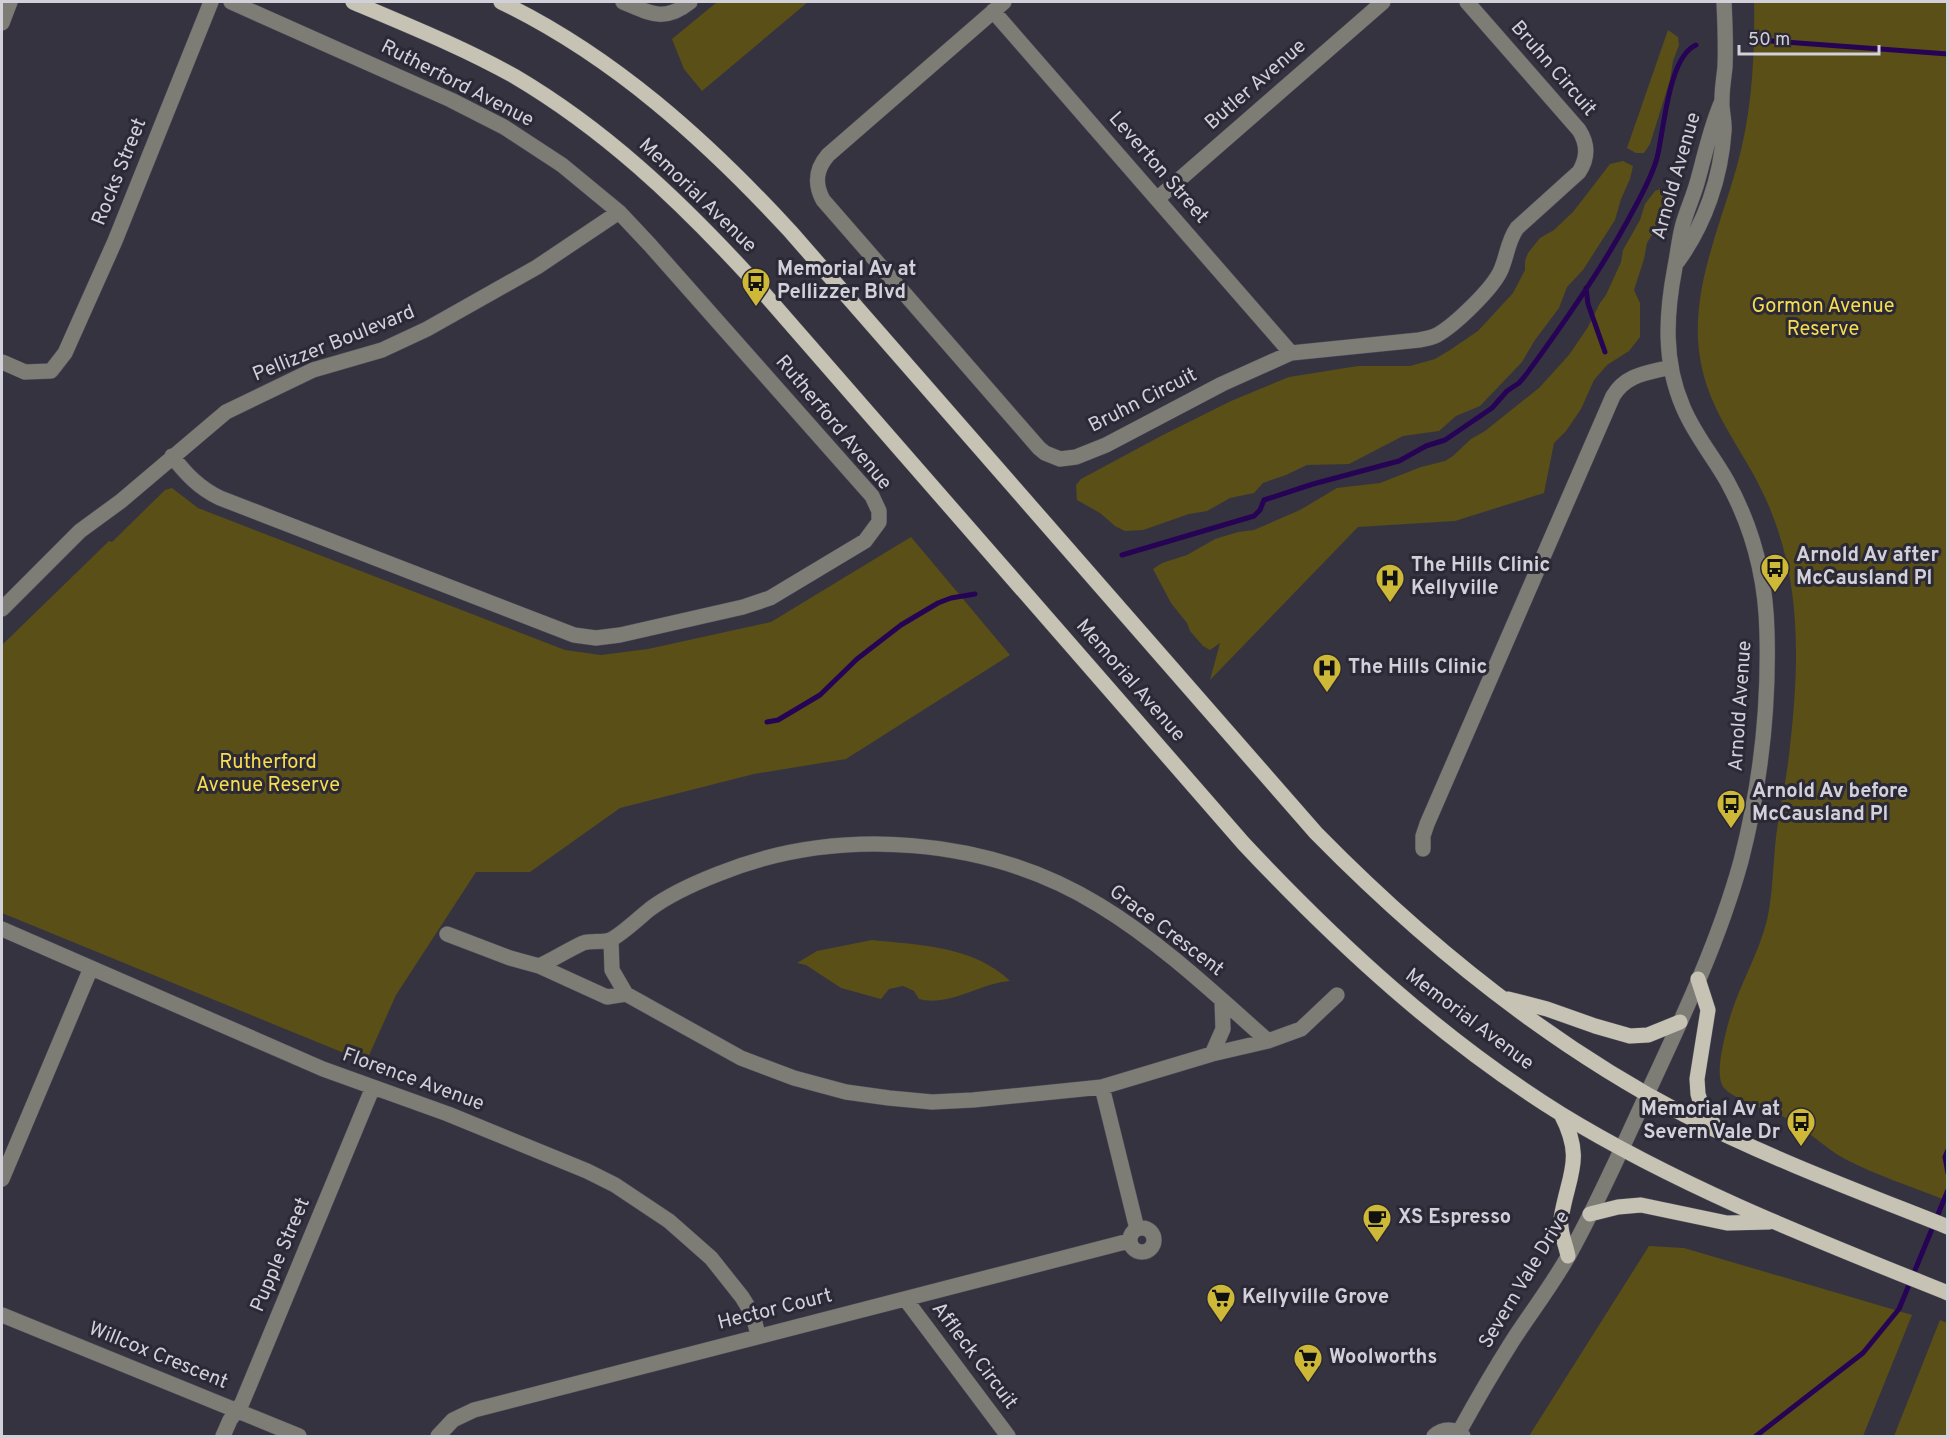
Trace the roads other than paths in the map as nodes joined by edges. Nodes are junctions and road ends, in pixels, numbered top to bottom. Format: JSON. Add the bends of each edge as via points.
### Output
{"nodes":[{"id":1,"x":10,"y":2,"type":"edge"},
{"id":2,"x":212,"y":2,"type":"edge"},
{"id":3,"x":231,"y":2,"type":"edge"},
{"id":4,"x":353,"y":2,"type":"edge"},
{"id":5,"x":501,"y":2,"type":"edge"},
{"id":6,"x":623,"y":2,"type":"edge"},
{"id":7,"x":690,"y":2,"type":"edge"},
{"id":8,"x":1383,"y":2,"type":"edge"},
{"id":9,"x":1467,"y":2,"type":"edge"},
{"id":10,"x":1724,"y":2,"type":"edge"},
{"id":11,"x":998,"y":6,"type":"edge"},
{"id":12,"x":2,"y":23,"type":"edge"},
{"id":13,"x":1157,"y":199,"type":"junction"},
{"id":14,"x":618,"y":212,"type":"junction"},
{"id":15,"x":1291,"y":353,"type":"junction"},
{"id":16,"x":2,"y":362,"type":"edge"},
{"id":17,"x":1671,"y":367,"type":"junction"},
{"id":18,"x":172,"y":456,"type":"junction"},
{"id":19,"x":2,"y":609,"type":"edge"},
{"id":20,"x":1423,"y":849,"type":"dead end"},
{"id":21,"x":2,"y":929,"type":"edge"},
{"id":22,"x":447,"y":934,"type":"dead end"},
{"id":23,"x":610,"y":940,"type":"junction"},
{"id":24,"x":539,"y":966,"type":"junction"},
{"id":25,"x":91,"y":968,"type":"junction"},
{"id":26,"x":1698,"y":980,"type":"junction"},
{"id":27,"x":627,"y":994,"type":"junction"},
{"id":28,"x":1338,"y":995,"type":"dead end"},
{"id":29,"x":1499,"y":997,"type":"junction"},
{"id":30,"x":1222,"y":1000,"type":"junction"},
{"id":31,"x":1680,"y":1022,"type":"junction"},
{"id":32,"x":1268,"y":1041,"type":"junction"},
{"id":33,"x":1212,"y":1054,"type":"junction"},
{"id":34,"x":373,"y":1087,"type":"junction"},
{"id":35,"x":1102,"y":1087,"type":"junction"},
{"id":36,"x":1648,"y":1093,"type":"junction"},
{"id":37,"x":1561,"y":1113,"type":"junction"},
{"id":38,"x":1718,"y":1131,"type":"junction"},
{"id":39,"x":1623,"y":1148,"type":"junction"},
{"id":40,"x":2,"y":1179,"type":"edge"},
{"id":41,"x":1590,"y":1214,"type":"junction"},
{"id":42,"x":1775,"y":1222,"type":"junction"},
{"id":43,"x":1947,"y":1227,"type":"edge"},
{"id":44,"x":1568,"y":1256,"type":"junction"},
{"id":45,"x":1941,"y":1291,"type":"edge"},
{"id":46,"x":906,"y":1300,"type":"junction"},
{"id":47,"x":2,"y":1315,"type":"edge"},
{"id":48,"x":758,"y":1335,"type":"junction"},
{"id":49,"x":237,"y":1410,"type":"junction"},
{"id":50,"x":1461,"y":1435,"type":"edge"},
{"id":51,"x":222,"y":1437,"type":"edge"},
{"id":52,"x":299,"y":1437,"type":"edge"},
{"id":53,"x":438,"y":1437,"type":"edge"},
{"id":54,"x":1008,"y":1437,"type":"edge"},
{"id":55,"x":1434,"y":1437,"type":"edge"}],
"edges":[{"from":1,"to":12,"type":"street"},
{"from":2,"to":16,"type":"street","name":"Rocks Street","via":[[65,353],[51,371],[25,372]]},
{"from":3,"to":14,"type":"street","name":"Rutherford Avenue","via":[[504,127],[562,165]]},
{"from":4,"to":37,"type":"main road","name":"Memorial Avenue","via":[[449,43],[513,76],[592,129],[675,198],[748,275],[1304,907],[1392,989]]},
{"from":5,"to":29,"type":"main road","name":"Memorial Avenue","via":[[544,24],[621,75],[731,168],[1316,833],[1407,921]]},
{"from":6,"to":7,"type":"street","via":[[663,15]]},
{"from":8,"to":13,"type":"street","name":"Butler Avenue"},
{"from":9,"to":15,"type":"street","name":"Bruhn Circuit","via":[[1579,130],[1586,144],[1583,166],[1517,228],[1501,270],[1484,295],[1436,336]]},
{"from":10,"to":17,"type":"street","name":"Arnold Avenue","via":[[1725,129],[1713,188],[1697,230],[1676,264],[1668,301]]},
{"from":11,"to":13,"type":"street","name":"Leverton Street"},
{"from":11,"to":15,"type":"street","name":"Bruhn Circuit","via":[[822,161],[816,179],[823,200],[1015,421],[1045,453],[1060,459],[1121,439],[1222,384]]},
{"from":13,"to":15,"type":"street","name":"Leverton Street"},
{"from":14,"to":18,"type":"street","name":"Pellizzer Boulevard","via":[[537,267],[426,329],[382,350],[314,370],[226,412]]},
{"from":14,"to":18,"type":"street","name":"Rutherford Avenue","via":[[809,423],[872,496],[879,511],[879,522],[865,541],[770,598],[620,635],[574,635],[212,494],[194,482]]},
{"from":17,"to":20,"type":"street","via":[[1628,379],[1613,396],[1427,824]]},
{"from":17,"to":26,"type":"street","name":"Arnold Avenue","via":[[1685,413],[1734,495],[1749,532],[1762,580],[1767,631],[1766,708],[1748,833],[1726,908]]},
{"from":18,"to":19,"type":"street","name":"Pellizzer Boulevard","via":[[80,531]]},
{"from":21,"to":25,"type":"street","name":"Florence Avenue"},
{"from":22,"to":24,"type":"street"},
{"from":23,"to":24,"type":"street","name":"Grace Crescent","via":[[585,942]]},
{"from":23,"to":27,"type":"street","via":[[612,970]]},
{"from":23,"to":30,"type":"street","name":"Grace Crescent","via":[[652,907],[685,889],[756,861],[852,844],[915,845],[980,857],[1045,876],[1099,904],[1152,941]]},
{"from":24,"to":27,"type":"street","via":[[607,998]]},
{"from":25,"to":34,"type":"street","name":"Florence Avenue"},
{"from":25,"to":40,"type":"street"},
{"from":26,"to":31,"type":"street","name":"Arnold Avenue"},
{"from":26,"to":38,"type":"main road","via":[[1708,1010],[1698,1095]]},
{"from":27,"to":35,"type":"street","via":[[741,1058],[846,1092],[932,1102]]},
{"from":28,"to":32,"type":"street","via":[[1300,1029]]},
{"from":29,"to":31,"type":"main road","via":[[1630,1036],[1648,1035]]},
{"from":29,"to":36,"type":"main road","name":"Memorial Avenue"},
{"from":30,"to":32,"type":"street","name":"Grace Crescent"},
{"from":30,"to":33,"type":"street","name":"Grace Crescent","via":[[1223,1029]]},
{"from":31,"to":36,"type":"street","name":"Arnold Avenue"},
{"from":32,"to":33,"type":"street"},
{"from":33,"to":35,"type":"street"},
{"from":34,"to":48,"type":"street","name":"Florence Avenue","via":[[448,1114],[615,1185],[669,1221],[711,1258],[753,1315]]},
{"from":34,"to":49,"type":"street","name":"Pupple Street"},
{"from":35,"to":46,"type":"street","name":"Hector Court","via":[[1133,1235]]},
{"from":36,"to":38,"type":"main road","name":"Memorial Avenue"},
{"from":36,"to":39,"type":"street","name":"Arnold Avenue"},
{"from":37,"to":39,"type":"main road","name":"Memorial Avenue"},
{"from":37,"to":44,"type":"main road","via":[[1575,1153],[1560,1221]]},
{"from":38,"to":43,"type":"main road","name":"Memorial Avenue"},
{"from":39,"to":41,"type":"street","name":"Severn Vale Drive"},
{"from":39,"to":42,"type":"main road","name":"Memorial Avenue"},
{"from":41,"to":42,"type":"main road","via":[[1641,1205],[1726,1223]]},
{"from":41,"to":44,"type":"street","name":"Severn Vale Drive"},
{"from":42,"to":45,"type":"main road","name":"Memorial Avenue"},
{"from":44,"to":50,"type":"street","name":"Severn Vale Drive","via":[[1512,1341]]},
{"from":46,"to":48,"type":"street","name":"Hector Court"},
{"from":46,"to":54,"type":"street","name":"Affleck Circuit"},
{"from":47,"to":49,"type":"street","name":"Willcox Crescent"},
{"from":48,"to":53,"type":"street","name":"Hector Court","via":[[474,1410],[453,1420]]},
{"from":49,"to":51,"type":"street","name":"Pupple Street"},
{"from":49,"to":52,"type":"street","name":"Willcox Crescent"},
{"from":50,"to":55,"type":"street","via":[[1446,1430]]}]}
